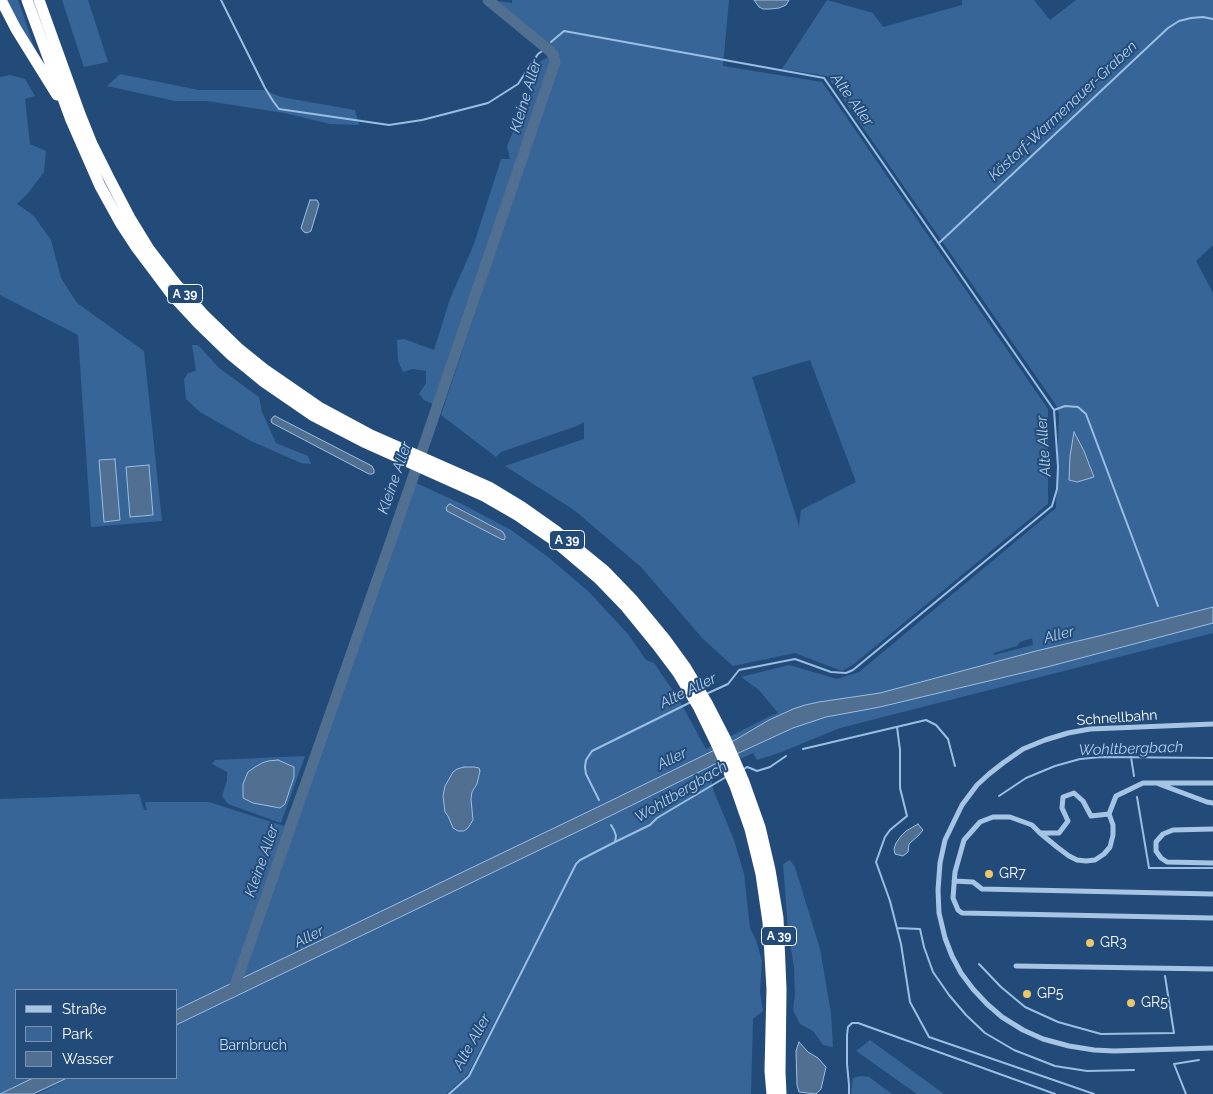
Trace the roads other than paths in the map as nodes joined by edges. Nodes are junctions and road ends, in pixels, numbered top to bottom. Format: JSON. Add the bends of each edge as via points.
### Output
{"nodes":[{"id":1,"x":1,"y":0,"type":"edge"},
{"id":2,"x":28,"y":0,"type":"edge"},
{"id":3,"x":39,"y":0,"type":"edge"},
{"id":4,"x":72,"y":120,"type":"junction"},
{"id":5,"x":387,"y":447,"type":"junction"},
{"id":6,"x":1213,"y":724,"type":"edge"},
{"id":7,"x":1157,"y":783,"type":"junction"},
{"id":8,"x":1213,"y":783,"type":"edge"},
{"id":9,"x":740,"y":784,"type":"junction"},
{"id":10,"x":1213,"y":803,"type":"edge"},
{"id":11,"x":1109,"y":814,"type":"junction"},
{"id":12,"x":1213,"y":829,"type":"edge"},
{"id":13,"x":1040,"y":833,"type":"junction"},
{"id":14,"x":1059,"y":833,"type":"junction"},
{"id":15,"x":1057,"y":847,"type":"junction"},
{"id":16,"x":1213,"y":863,"type":"edge"},
{"id":17,"x":954,"y":881,"type":"junction"},
{"id":18,"x":1213,"y":894,"type":"edge"},
{"id":19,"x":1213,"y":918,"type":"edge"},
{"id":20,"x":1016,"y":966,"type":"dead end"},
{"id":21,"x":1213,"y":969,"type":"edge"},
{"id":22,"x":1213,"y":1048,"type":"edge"},
{"id":23,"x":772,"y":1094,"type":"edge"},
{"id":24,"x":781,"y":1094,"type":"edge"}],
"edges":[{"from":1,"to":4,"type":"highway"},
{"from":2,"to":4,"type":"highway","number":"A 39"},
{"from":3,"to":5,"type":"highway","number":"A 39","via":[[92,144],[149,249],[204,315],[238,348],[319,407]]},
{"from":4,"to":5,"type":"highway","number":"A 39","via":[[100,186],[121,224],[156,276],[198,324],[264,382],[312,415],[342,432]]},
{"from":5,"to":9,"type":"highway","number":"A 39","via":[[446,473],[518,515],[598,578],[661,642]]},
{"from":6,"to":22,"type":"street","name":"Schnellbahn","via":[[1090,729],[1068,733],[1024,749],[988,774],[962,805],[946,840],[938,890],[945,938],[961,973],[987,1004],[1023,1030],[1043,1039],[1094,1050]]},
{"from":7,"to":8,"type":"street"},
{"from":7,"to":10,"type":"street"},
{"from":7,"to":11,"type":"street","via":[[1142,783],[1116,796]]},
{"from":9,"to":23,"type":"highway","number":"A 39","via":[[761,874],[768,922]]},
{"from":9,"to":24,"type":"highway","number":"A 39","via":[[760,827],[778,918]]},
{"from":11,"to":14,"type":"street","via":[[1091,816],[1074,792],[1063,797],[1062,808],[1068,821]]},
{"from":11,"to":15,"type":"street","via":[[1113,835],[1104,854],[1094,860],[1077,860]]},
{"from":12,"to":16,"type":"street","via":[[1173,830],[1156,842],[1156,851],[1167,862]]},
{"from":13,"to":14,"type":"street"},
{"from":13,"to":15,"type":"street"},
{"from":13,"to":17,"type":"street","via":[[1032,825],[1010,817],[993,817],[980,822],[964,840]]},
{"from":14,"to":15,"type":"street"},
{"from":17,"to":18,"type":"street","via":[[973,882],[982,889]]},
{"from":17,"to":19,"type":"street","via":[[953,898],[962,913]]},
{"from":20,"to":21,"type":"street"}]}
